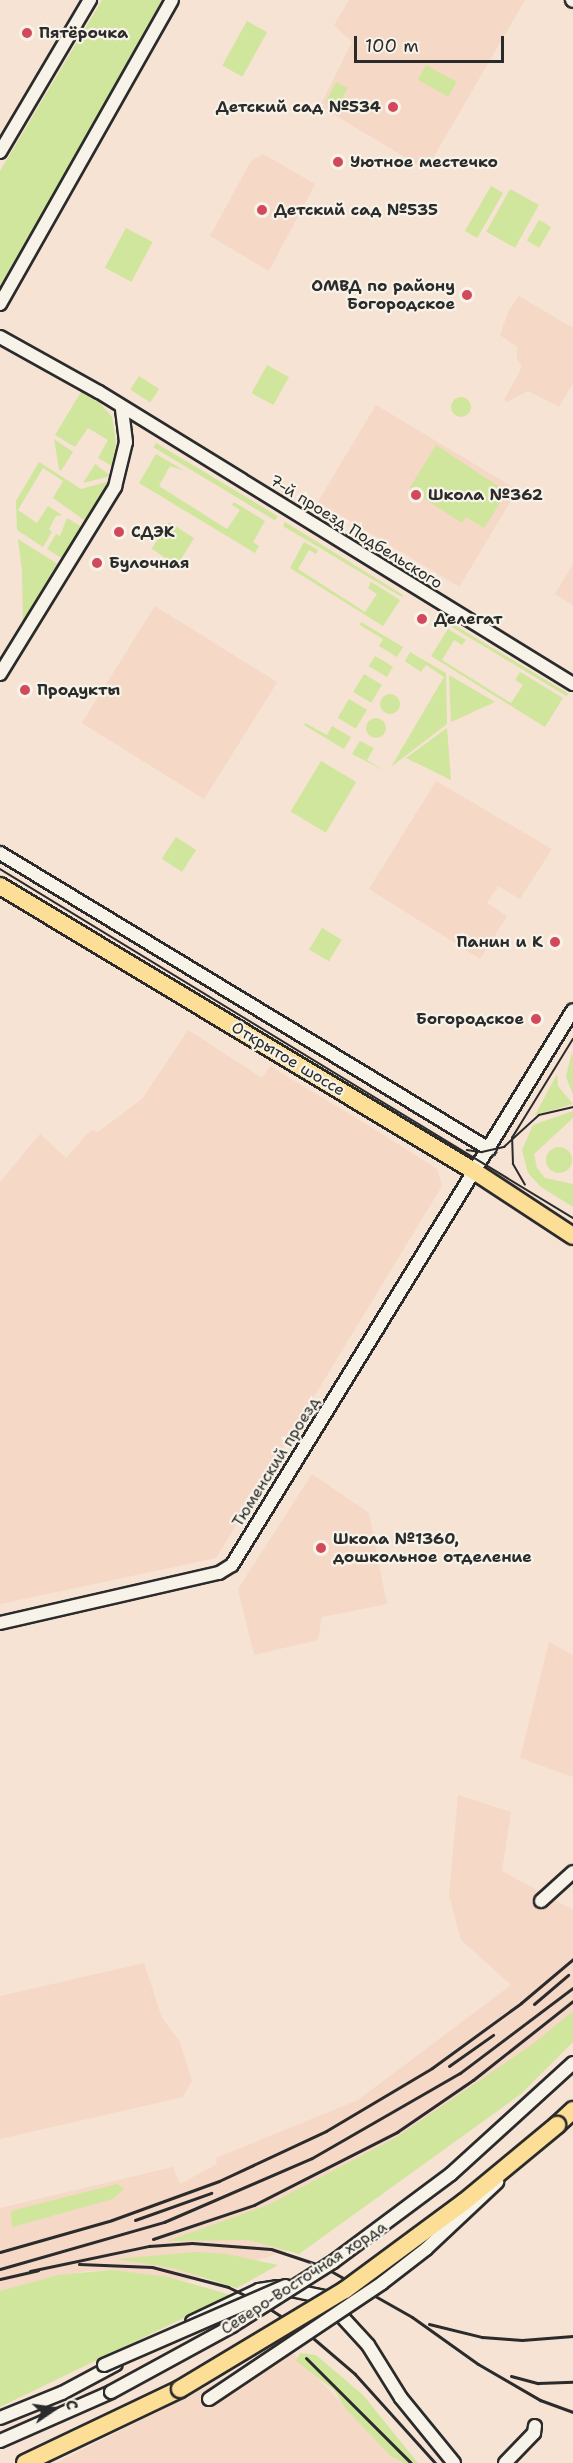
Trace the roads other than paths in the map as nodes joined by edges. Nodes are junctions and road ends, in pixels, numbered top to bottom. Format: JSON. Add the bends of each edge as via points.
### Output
{"nodes":[{"id":1,"x":90,"y":0,"type":"edge"},
{"id":2,"x":172,"y":0,"type":"edge"},
{"id":3,"x":0,"y":152,"type":"edge"},
{"id":4,"x":0,"y":304,"type":"edge"},
{"id":5,"x":0,"y":337,"type":"edge"},
{"id":6,"x":123,"y":408,"type":"junction"},
{"id":7,"x":0,"y":674,"type":"edge"},
{"id":8,"x":573,"y":684,"type":"edge"},
{"id":9,"x":0,"y":853,"type":"edge"},
{"id":10,"x":0,"y":886,"type":"edge"},
{"id":11,"x":573,"y":1010,"type":"edge"},
{"id":12,"x":489,"y":1149,"type":"junction"},
{"id":13,"x":474,"y":1171,"type":"junction"},
{"id":14,"x":573,"y":1236,"type":"edge"},
{"id":15,"x":0,"y":1623,"type":"edge"},
{"id":16,"x":573,"y":1872,"type":"edge"},
{"id":17,"x":541,"y":1901,"type":"dead end"},
{"id":18,"x":573,"y":2062,"type":"edge"},
{"id":19,"x":573,"y":2110,"type":"edge"},
{"id":20,"x":516,"y":2161,"type":"junction"},
{"id":21,"x":315,"y":2274,"type":"junction"},
{"id":22,"x":104,"y":2365,"type":"dead end"},
{"id":23,"x":209,"y":2399,"type":"dead end"},
{"id":24,"x":0,"y":2418,"type":"edge"},
{"id":25,"x":535,"y":2426,"type":"dead end"},
{"id":26,"x":0,"y":2441,"type":"edge"},
{"id":27,"x":24,"y":2463,"type":"edge"},
{"id":28,"x":454,"y":2463,"type":"edge"},
{"id":29,"x":505,"y":2463,"type":"edge"}],
"edges":[{"from":1,"to":3,"type":"street"},
{"from":2,"to":4,"type":"street"},
{"from":5,"to":6,"type":"street","name":"7-й проезд Подбельского"},
{"from":6,"to":7,"type":"street","via":[[126,442],[115,487]]},
{"from":6,"to":8,"type":"street","name":"7-й проезд Подбельского"},
{"from":9,"to":12,"type":"street"},
{"from":10,"to":13,"type":"main road","name":"Открытое шоссе"},
{"from":11,"to":12,"type":"street","name":"Тюменский проезд"},
{"from":12,"to":13,"type":"street","name":"Тюменский проезд"},
{"from":13,"to":14,"type":"main road","name":"Открытое шоссе"},
{"from":13,"to":15,"type":"street","name":"Тюменский проезд","via":[[232,1565],[219,1573]]},
{"from":16,"to":17,"type":"street"},
{"from":18,"to":21,"type":"street","name":"Северо-Восточная хорда","bridge":true,"via":[[451,2174]]},
{"from":19,"to":20,"type":"main road","name":"Северо-Восточная хорда","bridge":true},
{"from":20,"to":23,"type":"street","bridge":true,"via":[[482,2199],[426,2249]]},
{"from":20,"to":27,"type":"main road","name":"Северо-Восточная хорда","bridge":true,"via":[[402,2249],[276,2335],[121,2420]]},
{"from":21,"to":22,"type":"street","bridge":true},
{"from":21,"to":26,"type":"street","name":"Северо-Восточная хорда","bridge":true,"via":[[183,2355]]},
{"from":24,"to":28,"type":"street","via":[[62,2393],[238,2297],[277,2287],[324,2297],[368,2345],[401,2398]]},
{"from":25,"to":29,"type":"street","via":[[534,2433]]}]}
